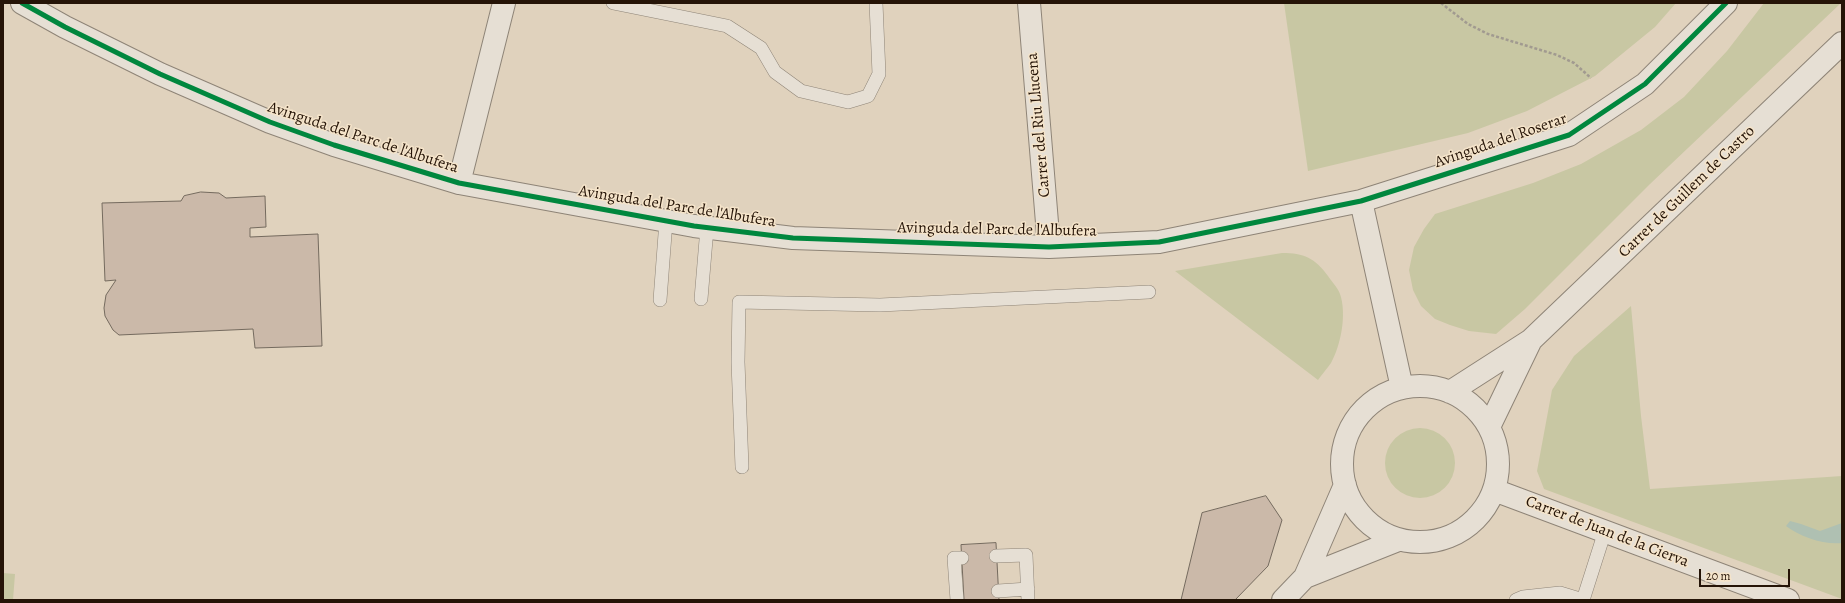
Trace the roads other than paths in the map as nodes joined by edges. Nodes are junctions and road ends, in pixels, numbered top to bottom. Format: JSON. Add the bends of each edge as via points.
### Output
{"nodes":[{"id":1,"x":22,"y":3,"type":"edge"},
{"id":2,"x":504,"y":3,"type":"edge"},
{"id":3,"x":613,"y":3,"type":"edge"},
{"id":4,"x":876,"y":3,"type":"edge"},
{"id":5,"x":1029,"y":3,"type":"edge"},
{"id":6,"x":1726,"y":3,"type":"edge"},
{"id":7,"x":1842,"y":43,"type":"edge"},
{"id":8,"x":459,"y":183,"type":"junction"},
{"id":9,"x":1361,"y":201,"type":"junction"},
{"id":10,"x":666,"y":221,"type":"junction"},
{"id":11,"x":708,"y":228,"type":"junction"},
{"id":12,"x":1049,"y":247,"type":"junction"},
{"id":13,"x":1149,"y":292,"type":"dead end"},
{"id":14,"x":701,"y":299,"type":"dead end"},
{"id":15,"x":660,"y":300,"type":"dead end"},
{"id":16,"x":1531,"y":340,"type":"junction"},
{"id":17,"x":1402,"y":388,"type":"junction"},
{"id":18,"x":1450,"y":392,"type":"junction"},
{"id":19,"x":1489,"y":427,"type":"junction"},
{"id":20,"x":742,"y":466,"type":"dead end"},
{"id":21,"x":1345,"y":485,"type":"junction"},
{"id":22,"x":1494,"y":490,"type":"junction"},
{"id":23,"x":1605,"y":531,"type":"junction"},
{"id":24,"x":1398,"y":540,"type":"junction"},
{"id":25,"x":996,"y":556,"type":"dead end"},
{"id":26,"x":962,"y":558,"type":"dead end"},
{"id":27,"x":1305,"y":577,"type":"junction"},
{"id":28,"x":998,"y":591,"type":"dead end"},
{"id":29,"x":1028,"y":595,"type":"edge"},
{"id":30,"x":959,"y":596,"type":"edge"},
{"id":31,"x":1283,"y":600,"type":"edge"},
{"id":32,"x":1516,"y":600,"type":"edge"},
{"id":33,"x":1583,"y":600,"type":"edge"},
{"id":34,"x":1788,"y":600,"type":"edge"}],
"edges":[{"from":1,"to":8,"type":"street","name":"Avinguda del Parc de l'Albufera","via":[[160,74],[270,122],[334,145]]},
{"from":2,"to":8,"type":"street"},
{"from":3,"to":4,"type":"lane","via":[[727,26],[761,48],[775,72],[801,91],[848,102],[868,96],[879,74]]},
{"from":5,"to":12,"type":"street","name":"Carrer del Riu Llucena"},
{"from":6,"to":9,"type":"street","name":"Avinguda del Roserar","via":[[1645,84],[1569,134]]},
{"from":7,"to":16,"type":"street","name":"Carrer de Guillem de Castro"},
{"from":8,"to":10,"type":"street","name":"Avinguda del Parc de l'Albufera"},
{"from":9,"to":12,"type":"street","name":"Avinguda del Parc de l'Albufera","via":[[1159,242]]},
{"from":9,"to":17,"type":"street"},
{"from":10,"to":11,"type":"street","name":"Avinguda del Parc de l'Albufera"},
{"from":10,"to":15,"type":"lane"},
{"from":11,"to":12,"type":"street","name":"Avinguda del Parc de l'Albufera","via":[[792,238]]},
{"from":11,"to":14,"type":"lane"},
{"from":13,"to":20,"type":"lane","via":[[880,305],[739,302],[738,362]]},
{"from":16,"to":18,"type":"street","name":"Carrer de Guillem de Castro"},
{"from":16,"to":19,"type":"street","name":"Carrer de Guillem de Castro"},
{"from":17,"to":18,"type":"street","via":[[1426,386]]},
{"from":17,"to":21,"type":"street","via":[[1379,398],[1360,415],[1347,436],[1342,460]]},
{"from":18,"to":19,"type":"street","via":[[1472,406]]},
{"from":19,"to":22,"type":"street","via":[[1496,447],[1498,468]]},
{"from":21,"to":24,"type":"street","via":[[1356,509],[1374,528]]},
{"from":21,"to":27,"type":"street"},
{"from":22,"to":23,"type":"street","name":"Carrer de Juan de la Cierva"},
{"from":22,"to":24,"type":"street","via":[[1483,511],[1466,528],[1445,538],[1422,543]]},
{"from":23,"to":33,"type":"lane"},
{"from":23,"to":34,"type":"street","name":"Carrer de Juan de la Cierva"},
{"from":24,"to":27,"type":"street"},
{"from":25,"to":29,"type":"lane","via":[[1026,555]]},
{"from":26,"to":30,"type":"lane","via":[[954,558]]},
{"from":27,"to":31,"type":"street"},
{"from":28,"to":29,"type":"lane"},
{"from":32,"to":33,"type":"lane","via":[[1560,592]]}]}
